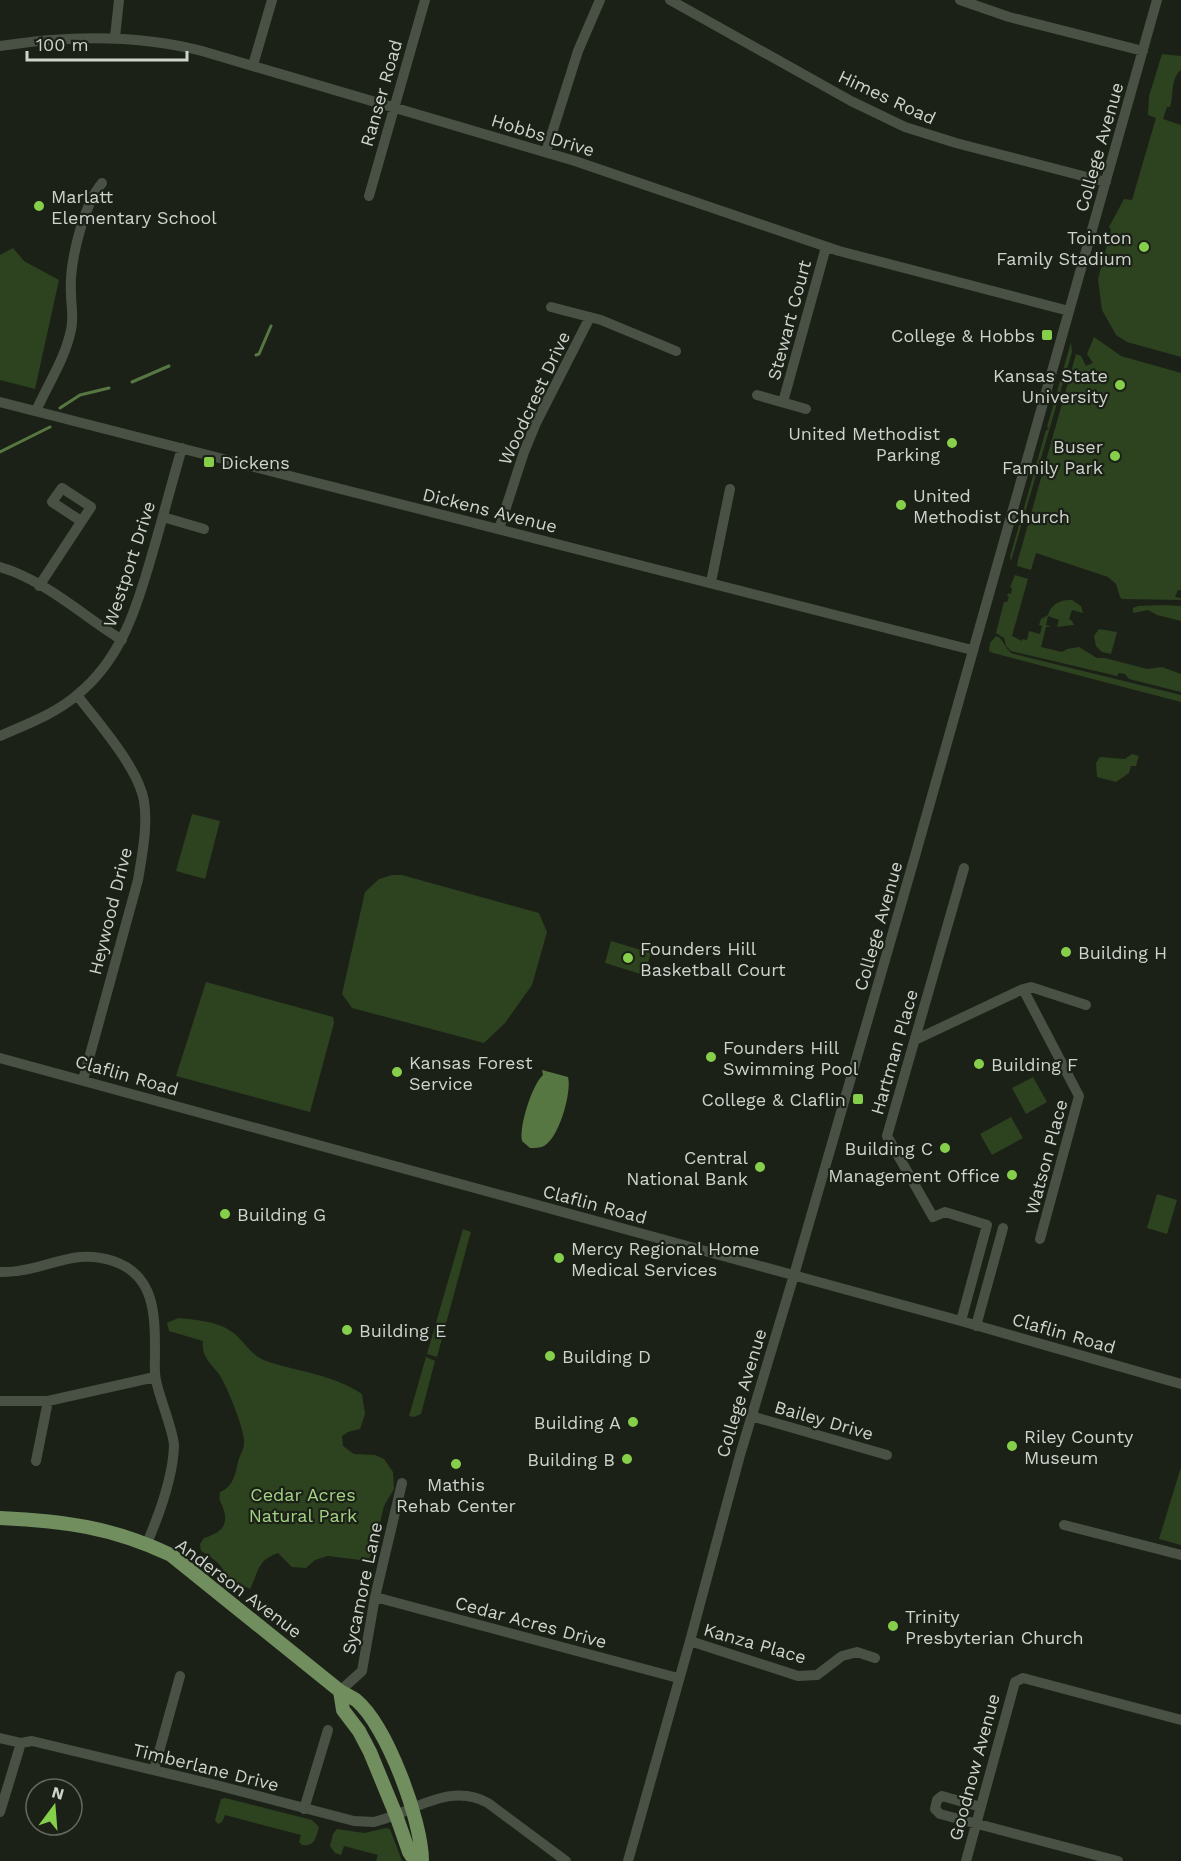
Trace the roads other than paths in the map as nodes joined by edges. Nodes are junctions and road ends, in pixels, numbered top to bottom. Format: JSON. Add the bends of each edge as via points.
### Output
{"nodes":[{"id":1,"x":119,"y":0,"type":"edge"},
{"id":2,"x":272,"y":0,"type":"edge"},
{"id":3,"x":425,"y":0,"type":"edge"},
{"id":4,"x":600,"y":0,"type":"edge"},
{"id":5,"x":670,"y":0,"type":"edge"},
{"id":6,"x":960,"y":0,"type":"edge"},
{"id":7,"x":1157,"y":0,"type":"edge"},
{"id":8,"x":115,"y":37,"type":"junction"},
{"id":9,"x":0,"y":46,"type":"edge"},
{"id":10,"x":1143,"y":51,"type":"junction"},
{"id":11,"x":253,"y":65,"type":"junction"},
{"id":12,"x":394,"y":107,"type":"junction"},
{"id":13,"x":546,"y":152,"type":"junction"},
{"id":14,"x":1106,"y":182,"type":"junction"},
{"id":15,"x":102,"y":183,"type":"dead end"},
{"id":16,"x":369,"y":196,"type":"dead end"},
{"id":17,"x":826,"y":247,"type":"junction"},
{"id":18,"x":551,"y":307,"type":"dead end"},
{"id":19,"x":1069,"y":311,"type":"junction"},
{"id":20,"x":590,"y":317,"type":"junction"},
{"id":21,"x":676,"y":351,"type":"dead end"},
{"id":22,"x":757,"y":395,"type":"dead end"},
{"id":23,"x":0,"y":402,"type":"edge"},
{"id":24,"x":783,"y":402,"type":"junction"},
{"id":25,"x":806,"y":409,"type":"dead end"},
{"id":26,"x":36,"y":411,"type":"junction"},
{"id":27,"x":182,"y":448,"type":"junction"},
{"id":28,"x":730,"y":489,"type":"dead end"},
{"id":29,"x":163,"y":517,"type":"junction"},
{"id":30,"x":81,"y":521,"type":"dead end"},
{"id":31,"x":204,"y":529,"type":"dead end"},
{"id":32,"x":499,"y":529,"type":"junction"},
{"id":33,"x":0,"y":567,"type":"edge"},
{"id":34,"x":711,"y":582,"type":"junction"},
{"id":35,"x":39,"y":586,"type":"junction"},
{"id":36,"x":122,"y":640,"type":"junction"},
{"id":37,"x":972,"y":650,"type":"junction"},
{"id":38,"x":77,"y":695,"type":"junction"},
{"id":39,"x":0,"y":736,"type":"edge"},
{"id":40,"x":964,"y":868,"type":"dead end"},
{"id":41,"x":1023,"y":989,"type":"junction"},
{"id":42,"x":1086,"y":1005,"type":"dead end"},
{"id":43,"x":915,"y":1040,"type":"junction"},
{"id":44,"x":0,"y":1058,"type":"edge"},
{"id":45,"x":83,"y":1080,"type":"junction"},
{"id":46,"x":1003,"y":1228,"type":"dead end"},
{"id":47,"x":1040,"y":1239,"type":"dead end"},
{"id":48,"x":0,"y":1272,"type":"edge"},
{"id":49,"x":794,"y":1275,"type":"junction"},
{"id":50,"x":961,"y":1321,"type":"junction"},
{"id":51,"x":976,"y":1326,"type":"junction"},
{"id":52,"x":155,"y":1377,"type":"junction"},
{"id":53,"x":1181,"y":1384,"type":"edge"},
{"id":54,"x":0,"y":1401,"type":"edge"},
{"id":55,"x":48,"y":1401,"type":"junction"},
{"id":56,"x":751,"y":1416,"type":"junction"},
{"id":57,"x":887,"y":1455,"type":"dead end"},
{"id":58,"x":36,"y":1461,"type":"dead end"},
{"id":59,"x":402,"y":1483,"type":"dead end"},
{"id":60,"x":0,"y":1518,"type":"edge"},
{"id":61,"x":1064,"y":1525,"type":"dead end"},
{"id":62,"x":147,"y":1543,"type":"junction"},
{"id":63,"x":1181,"y":1555,"type":"edge"},
{"id":64,"x":375,"y":1597,"type":"junction"},
{"id":65,"x":690,"y":1641,"type":"junction"},
{"id":66,"x":875,"y":1658,"type":"dead end"},
{"id":67,"x":180,"y":1676,"type":"dead end"},
{"id":68,"x":678,"y":1678,"type":"junction"},
{"id":69,"x":340,"y":1691,"type":"junction"},
{"id":70,"x":1181,"y":1720,"type":"edge"},
{"id":71,"x":327,"y":1730,"type":"dead end"},
{"id":72,"x":0,"y":1738,"type":"edge"},
{"id":73,"x":21,"y":1743,"type":"junction"},
{"id":74,"x":154,"y":1770,"type":"junction"},
{"id":75,"x":981,"y":1807,"type":"junction"},
{"id":76,"x":304,"y":1809,"type":"junction"},
{"id":77,"x":0,"y":1812,"type":"edge"},
{"id":78,"x":404,"y":1812,"type":"junction"},
{"id":79,"x":976,"y":1824,"type":"junction"},
{"id":80,"x":415,"y":1861,"type":"edge"},
{"id":81,"x":422,"y":1861,"type":"edge"},
{"id":82,"x":566,"y":1861,"type":"edge"},
{"id":83,"x":628,"y":1861,"type":"edge"},
{"id":84,"x":966,"y":1861,"type":"edge"},
{"id":85,"x":1118,"y":1861,"type":"edge"}],
"edges":[{"from":1,"to":8,"type":"street"},
{"from":2,"to":11,"type":"street"},
{"from":3,"to":12,"type":"street","name":"Ranser Road"},
{"from":4,"to":13,"type":"street","via":[[578,51]]},
{"from":5,"to":14,"type":"street","name":"Himes Road","via":[[905,127]]},
{"from":6,"to":10,"type":"street","via":[[1009,17]]},
{"from":7,"to":10,"type":"street","name":"College Avenue"},
{"from":8,"to":9,"type":"street","name":"Hobbs Drive"},
{"from":8,"to":11,"type":"street","name":"Hobbs Drive","via":[[173,44]]},
{"from":10,"to":14,"type":"street","name":"College Avenue"},
{"from":11,"to":12,"type":"street","name":"Hobbs Drive"},
{"from":12,"to":13,"type":"street","name":"Hobbs Drive"},
{"from":12,"to":16,"type":"street","name":"Ranser Road"},
{"from":13,"to":17,"type":"street","name":"Hobbs Drive"},
{"from":14,"to":19,"type":"street","name":"College Avenue"},
{"from":15,"to":26,"type":"street","via":[[85,213],[71,276],[73,317],[68,345]]},
{"from":17,"to":19,"type":"street","name":"Hobbs Drive"},
{"from":17,"to":24,"type":"street","name":"Stewart Court"},
{"from":18,"to":20,"type":"street","name":"Woodcrest Drive"},
{"from":19,"to":37,"type":"street","name":"College Avenue"},
{"from":20,"to":21,"type":"street","name":"Woodcrest Drive"},
{"from":20,"to":32,"type":"street","name":"Woodcrest Drive","via":[[536,423]]},
{"from":22,"to":24,"type":"street","name":"Stewart Court"},
{"from":23,"to":26,"type":"street","name":"Dickens Avenue"},
{"from":24,"to":25,"type":"street","name":"Stewart Court"},
{"from":26,"to":27,"type":"street","name":"Dickens Avenue"},
{"from":27,"to":29,"type":"street","name":"Westport Drive"},
{"from":27,"to":32,"type":"street","name":"Dickens Avenue"},
{"from":28,"to":34,"type":"street"},
{"from":29,"to":31,"type":"street"},
{"from":29,"to":36,"type":"street","name":"Westport Drive","via":[[137,607]]},
{"from":30,"to":35,"type":"street"},
{"from":32,"to":34,"type":"street","name":"Dickens Avenue"},
{"from":33,"to":35,"type":"street"},
{"from":34,"to":37,"type":"street","name":"Dickens Avenue"},
{"from":35,"to":36,"type":"street"},
{"from":36,"to":38,"type":"street","name":"Westport Drive","via":[[99,674]]},
{"from":37,"to":49,"type":"street","name":"College Avenue"},
{"from":38,"to":39,"type":"street","name":"Westport Drive","via":[[45,716]]},
{"from":38,"to":45,"type":"street","name":"Heywood Drive","via":[[127,760],[144,799],[145,818],[138,880]]},
{"from":40,"to":43,"type":"street","name":"Hartman Place"},
{"from":41,"to":42,"type":"street","via":[[1034,987]]},
{"from":41,"to":43,"type":"street"},
{"from":41,"to":47,"type":"street","name":"Watson Place","via":[[1080,1096]]},
{"from":43,"to":50,"type":"street","name":"Hartman Place","via":[[887,1136],[933,1217],[945,1212],[987,1225]]},
{"from":44,"to":45,"type":"street","name":"Claflin Road"},
{"from":45,"to":49,"type":"street","name":"Claflin Road"},
{"from":46,"to":51,"type":"street"},
{"from":48,"to":52,"type":"street","via":[[24,1270],[66,1258],[94,1257],[111,1260],[135,1274],[147,1286],[152,1308]]},
{"from":49,"to":50,"type":"street","name":"Claflin Road"},
{"from":49,"to":56,"type":"street","name":"College Avenue"},
{"from":50,"to":51,"type":"street","name":"Claflin Road"},
{"from":51,"to":53,"type":"street","name":"Claflin Road"},
{"from":52,"to":55,"type":"street"},
{"from":52,"to":62,"type":"street","via":[[174,1444],[160,1512]]},
{"from":54,"to":55,"type":"street"},
{"from":55,"to":58,"type":"street"},
{"from":56,"to":57,"type":"street","name":"Bailey Drive"},
{"from":56,"to":65,"type":"street","name":"College Avenue"},
{"from":59,"to":64,"type":"street","name":"Sycamore Lane"},
{"from":60,"to":62,"type":"main road","name":"Anderson Avenue","via":[[79,1524]]},
{"from":61,"to":63,"type":"street"},
{"from":62,"to":69,"type":"main road","name":"Anderson Avenue","via":[[189,1568]]},
{"from":64,"to":68,"type":"street","name":"Cedar Acres Drive"},
{"from":64,"to":69,"type":"street","name":"Sycamore Lane","via":[[362,1671]]},
{"from":65,"to":66,"type":"street","name":"Kanza Place","via":[[798,1676],[817,1675],[842,1656],[857,1652]]},
{"from":65,"to":68,"type":"street","name":"College Avenue"},
{"from":67,"to":74,"type":"street"},
{"from":68,"to":83,"type":"street","name":"College Avenue"},
{"from":69,"to":78,"type":"main road","via":[[343,1710],[360,1731]]},
{"from":70,"to":75,"type":"street","name":"Goodnow Avenue","via":[[1023,1678],[1015,1682]]},
{"from":71,"to":76,"type":"street"},
{"from":72,"to":73,"type":"street","name":"Timberlane Drive"},
{"from":73,"to":74,"type":"street","name":"Timberlane Drive","via":[[32,1741]]},
{"from":73,"to":77,"type":"street"},
{"from":74,"to":76,"type":"street","name":"Timberlane Drive"},
{"from":75,"to":79,"type":"street","name":"Goodnow Avenue"},
{"from":75,"to":79,"type":"street","via":[[945,1796],[935,1803],[937,1812]]},
{"from":76,"to":78,"type":"street","name":"Timberlane Drive","via":[[374,1822]]},
{"from":78,"to":80,"type":"main road","via":[[409,1852]]},
{"from":78,"to":81,"type":"main road","via":[[422,1846]]},
{"from":78,"to":82,"type":"street","name":"Timberlane Drive","via":[[457,1794],[478,1798]]},
{"from":79,"to":84,"type":"street","name":"Goodnow Avenue"},
{"from":79,"to":85,"type":"street"}]}
